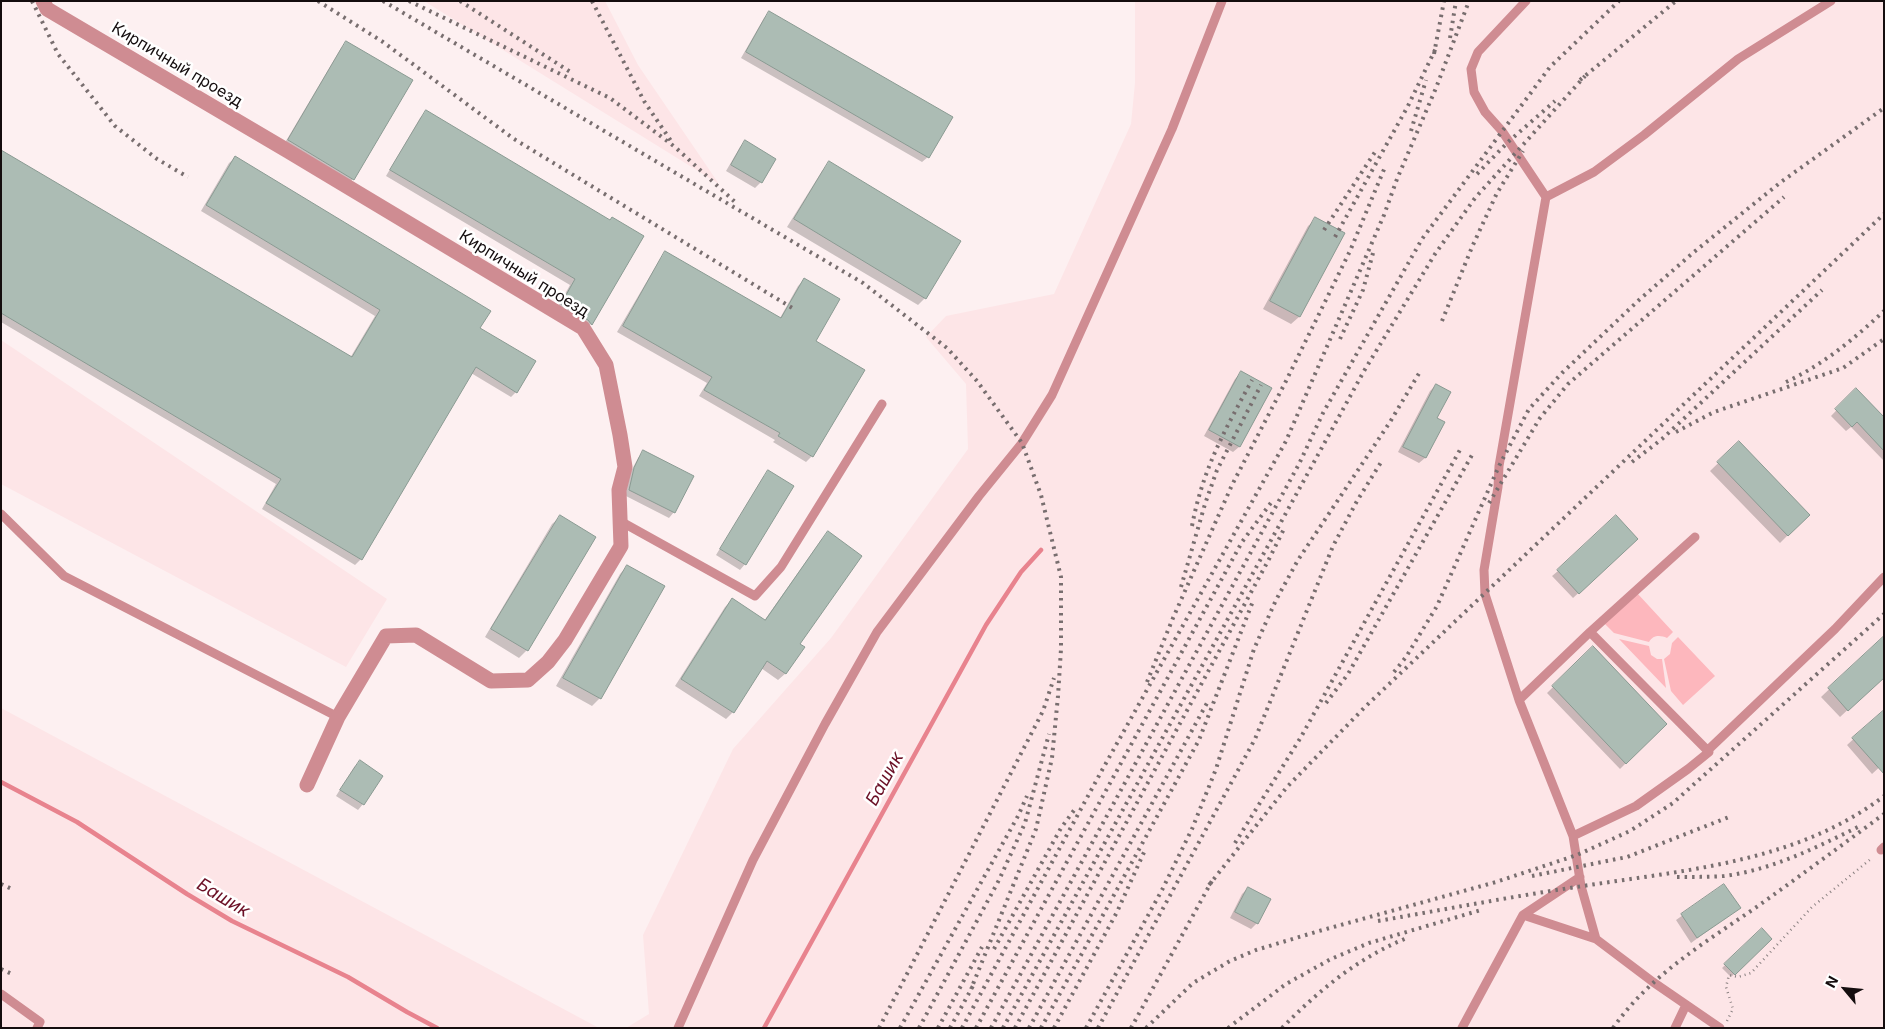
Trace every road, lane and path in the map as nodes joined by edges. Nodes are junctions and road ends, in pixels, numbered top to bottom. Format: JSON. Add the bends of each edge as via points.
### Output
{"nodes":[{"id":1,"x":44,"y":1,"type":"edge"},
{"id":2,"x":1222,"y":1,"type":"edge"},
{"id":3,"x":1526,"y":1,"type":"edge"},
{"id":4,"x":1831,"y":1,"type":"edge"},
{"id":5,"x":1546,"y":198,"type":"junction"},
{"id":6,"x":882,"y":404,"type":"dead end"},
{"id":7,"x":1,"y":514,"type":"edge"},
{"id":8,"x":620,"y":521,"type":"junction"},
{"id":9,"x":1695,"y":537,"type":"dead end"},
{"id":10,"x":1884,"y":577,"type":"edge"},
{"id":11,"x":1590,"y":632,"type":"junction"},
{"id":12,"x":1519,"y":700,"type":"junction"},
{"id":13,"x":338,"y":717,"type":"junction"},
{"id":14,"x":1707,"y":751,"type":"junction"},
{"id":15,"x":306,"y":786,"type":"dead end"},
{"id":16,"x":1573,"y":836,"type":"junction"},
{"id":17,"x":1882,"y":849,"type":"edge"},
{"id":18,"x":1580,"y":877,"type":"junction"},
{"id":19,"x":1523,"y":915,"type":"junction"},
{"id":20,"x":1596,"y":939,"type":"junction"},
{"id":21,"x":1,"y":994,"type":"edge"},
{"id":22,"x":1686,"y":1005,"type":"junction"},
{"id":23,"x":37,"y":1028,"type":"edge"},
{"id":24,"x":678,"y":1028,"type":"edge"},
{"id":25,"x":1462,"y":1028,"type":"edge"},
{"id":26,"x":1675,"y":1028,"type":"edge"},
{"id":27,"x":1720,"y":1028,"type":"edge"},
{"id":28,"x":1724,"y":1028,"type":"edge"}],
"edges":[{"from":1,"to":8,"type":"street","name":"Кирпичный проезд","via":[[47,8],[583,328],[606,365],[620,435],[625,467],[619,490]]},
{"from":2,"to":24,"type":"lane","via":[[1172,129],[1052,395],[1022,443],[877,632],[753,860]]},
{"from":3,"to":5,"type":"lane","via":[[1478,52],[1471,69],[1474,92],[1485,112],[1502,131]]},
{"from":4,"to":5,"type":"lane","via":[[1738,59],[1594,172]]},
{"from":5,"to":12,"type":"lane","via":[[1484,570],[1485,594]]},
{"from":6,"to":8,"type":"lane","via":[[781,567],[754,596]]},
{"from":7,"to":13,"type":"lane","via":[[64,576]]},
{"from":8,"to":13,"type":"street","name":"Кирпичный проезд","via":[[621,546],[565,640],[528,680],[491,681],[416,635],[386,636]]},
{"from":9,"to":11,"type":"lane"},
{"from":10,"to":14,"type":"lane","via":[[1835,629]]},
{"from":11,"to":12,"type":"lane"},
{"from":11,"to":14,"type":"lane"},
{"from":12,"to":16,"type":"lane"},
{"from":13,"to":15,"type":"street","name":"Кирпичный проезд"},
{"from":14,"to":16,"type":"lane","via":[[1688,769],[1636,806]]},
{"from":16,"to":18,"type":"lane"},
{"from":17,"to":28,"type":"path","via":[[1812,907],[1751,973],[1738,977],[1729,975],[1726,987],[1734,1009]]},
{"from":18,"to":19,"type":"lane"},
{"from":18,"to":20,"type":"lane"},
{"from":19,"to":20,"type":"lane"},
{"from":19,"to":25,"type":"lane"},
{"from":20,"to":22,"type":"lane"},
{"from":21,"to":23,"type":"lane","via":[[40,1022]]},
{"from":22,"to":26,"type":"lane"},
{"from":22,"to":27,"type":"lane"}]}
